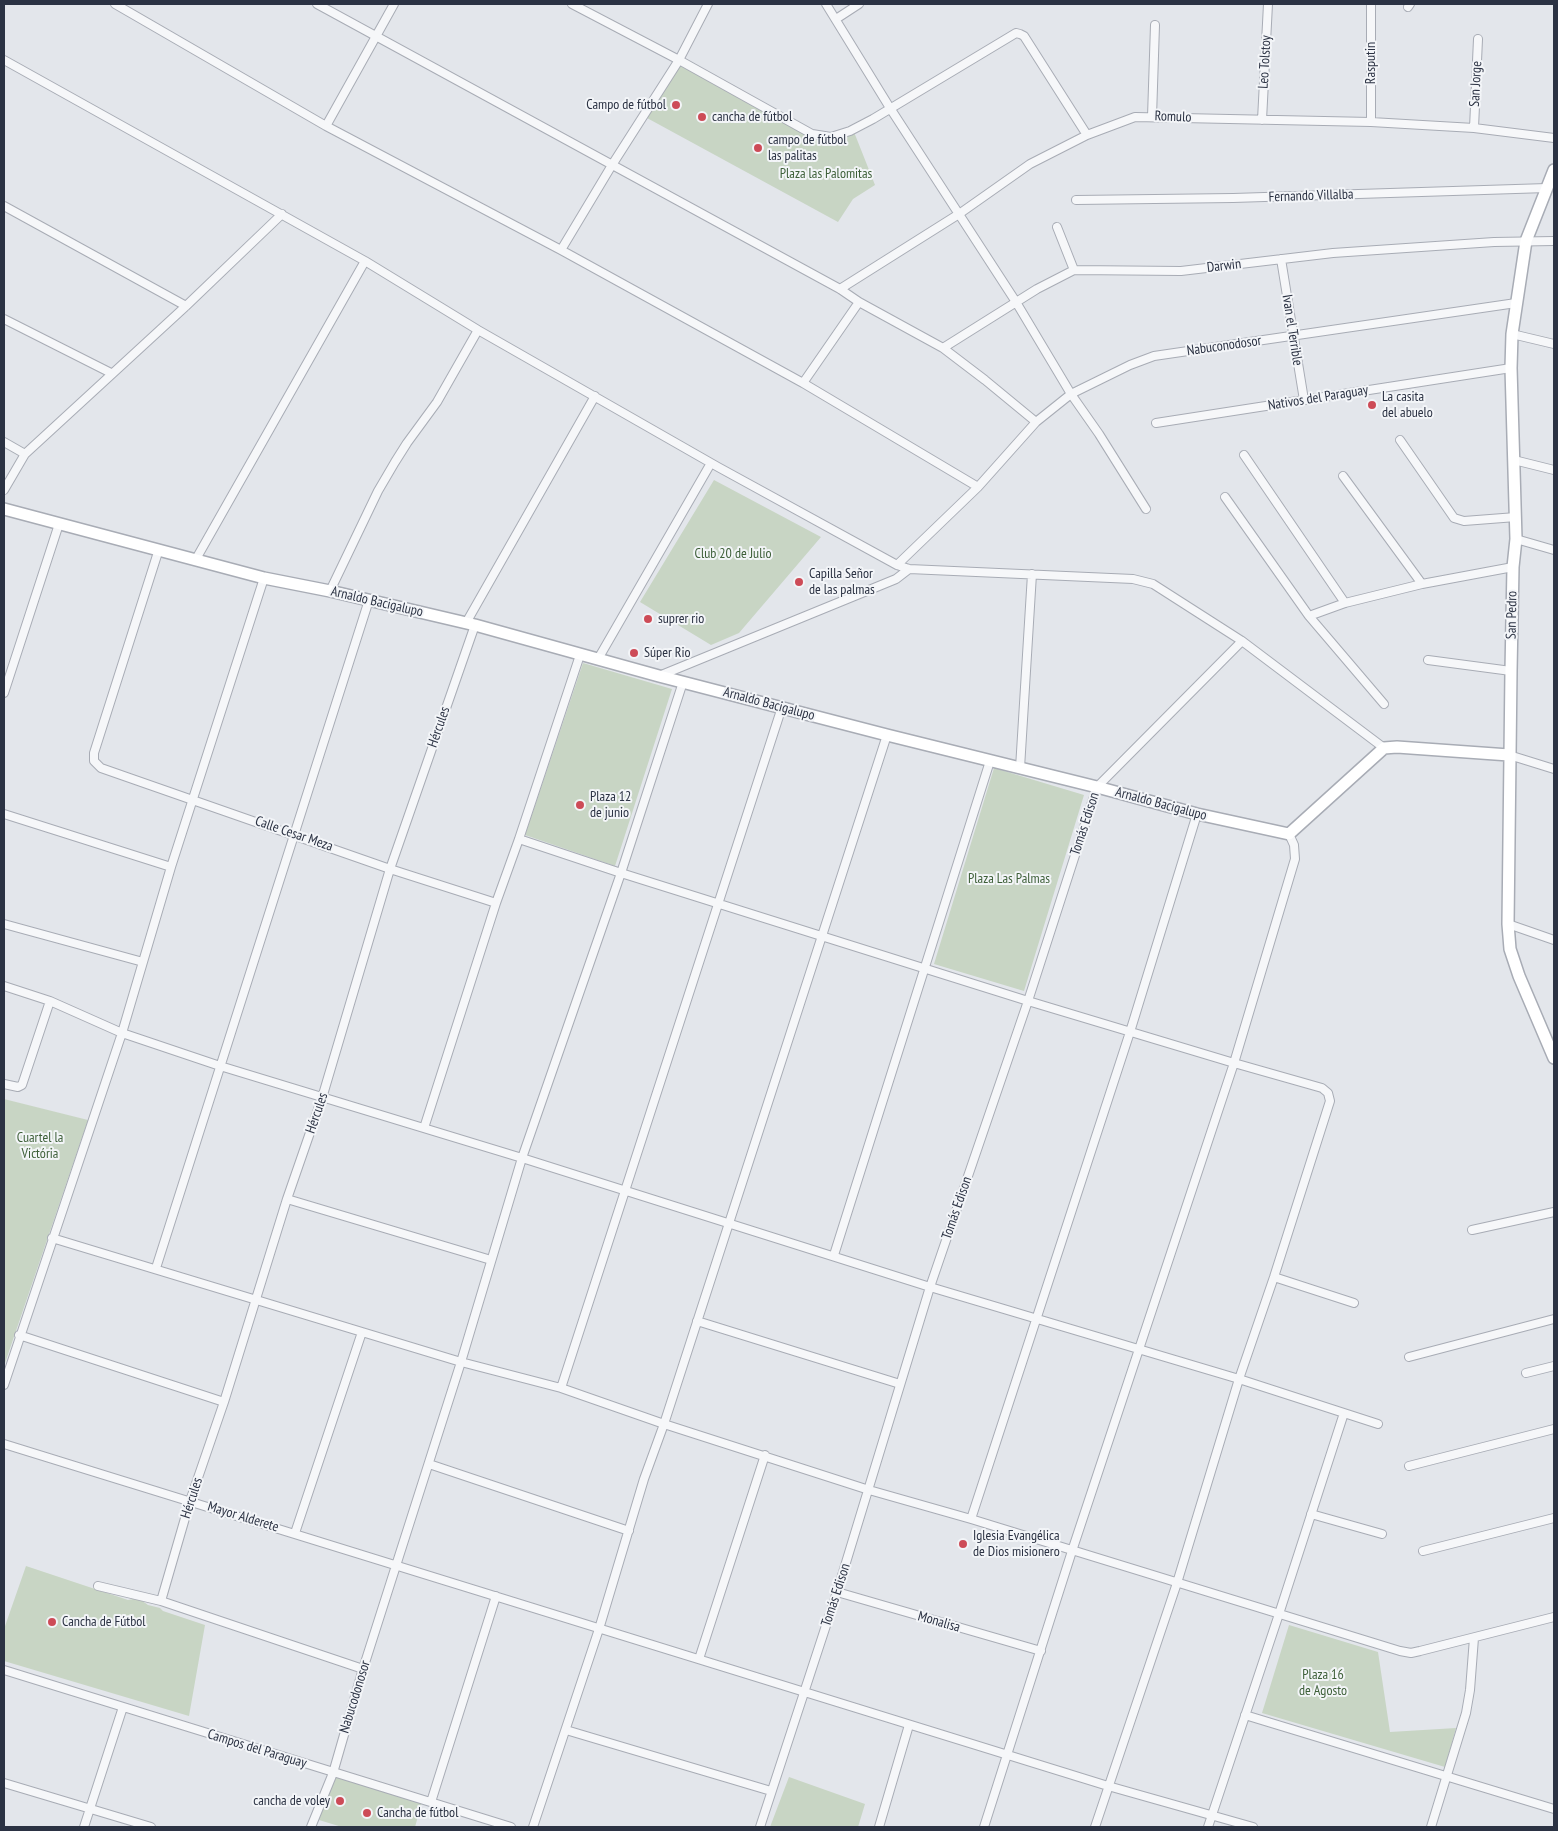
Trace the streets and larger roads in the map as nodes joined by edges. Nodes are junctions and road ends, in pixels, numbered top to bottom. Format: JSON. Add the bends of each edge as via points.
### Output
{"nodes":[{"id":1,"x":115,"y":4,"type":"edge"},
{"id":2,"x":317,"y":4,"type":"edge"},
{"id":3,"x":394,"y":4,"type":"edge"},
{"id":4,"x":572,"y":4,"type":"edge"},
{"id":5,"x":708,"y":4,"type":"edge"},
{"id":6,"x":826,"y":4,"type":"edge"},
{"id":7,"x":859,"y":4,"type":"edge"},
{"id":8,"x":1268,"y":4,"type":"edge"},
{"id":9,"x":1371,"y":4,"type":"edge"},
{"id":10,"x":836,"y":19,"type":"junction"},
{"id":11,"x":1156,"y":25,"type":"dead end"},
{"id":12,"x":375,"y":36,"type":"junction"},
{"id":13,"x":1478,"y":39,"type":"dead end"},
{"id":14,"x":4,"y":60,"type":"edge"},
{"id":15,"x":679,"y":60,"type":"junction"},
{"id":16,"x":890,"y":108,"type":"junction"},
{"id":17,"x":1152,"y":116,"type":"junction"},
{"id":18,"x":1262,"y":120,"type":"junction"},
{"id":19,"x":1371,"y":122,"type":"junction"},
{"id":20,"x":326,"y":126,"type":"junction"},
{"id":21,"x":1474,"y":128,"type":"junction"},
{"id":22,"x":1087,"y":135,"type":"junction"},
{"id":23,"x":1554,"y":138,"type":"edge"},
{"id":24,"x":612,"y":165,"type":"junction"},
{"id":25,"x":1554,"y":170,"type":"edge"},
{"id":26,"x":1546,"y":188,"type":"junction"},
{"id":27,"x":1076,"y":200,"type":"dead end"},
{"id":28,"x":4,"y":206,"type":"edge"},
{"id":29,"x":282,"y":214,"type":"junction"},
{"id":30,"x":959,"y":214,"type":"junction"},
{"id":31,"x":1057,"y":227,"type":"dead end"},
{"id":32,"x":1526,"y":241,"type":"junction"},
{"id":33,"x":1554,"y":241,"type":"edge"},
{"id":34,"x":561,"y":250,"type":"junction"},
{"id":35,"x":1281,"y":259,"type":"junction"},
{"id":36,"x":365,"y":261,"type":"junction"},
{"id":37,"x":1074,"y":270,"type":"junction"},
{"id":38,"x":840,"y":289,"type":"junction"},
{"id":39,"x":860,"y":302,"type":"junction"},
{"id":40,"x":1016,"y":302,"type":"junction"},
{"id":41,"x":1516,"y":303,"type":"junction"},
{"id":42,"x":186,"y":306,"type":"junction"},
{"id":43,"x":4,"y":319,"type":"edge"},
{"id":44,"x":478,"y":330,"type":"junction"},
{"id":45,"x":1512,"y":334,"type":"junction"},
{"id":46,"x":1293,"y":337,"type":"junction"},
{"id":47,"x":1554,"y":344,"type":"edge"},
{"id":48,"x":943,"y":348,"type":"junction"},
{"id":49,"x":1511,"y":368,"type":"junction"},
{"id":50,"x":111,"y":373,"type":"junction"},
{"id":51,"x":803,"y":383,"type":"junction"},
{"id":52,"x":1071,"y":394,"type":"junction"},
{"id":53,"x":595,"y":396,"type":"junction"},
{"id":54,"x":1304,"y":400,"type":"junction"},
{"id":55,"x":1036,"y":422,"type":"junction"},
{"id":56,"x":1156,"y":423,"type":"dead end"},
{"id":57,"x":1400,"y":440,"type":"dead end"},
{"id":58,"x":4,"y":442,"type":"edge"},
{"id":59,"x":25,"y":454,"type":"junction"},
{"id":60,"x":1244,"y":455,"type":"dead end"},
{"id":61,"x":1514,"y":460,"type":"junction"},
{"id":62,"x":711,"y":463,"type":"junction"},
{"id":63,"x":1554,"y":470,"type":"edge"},
{"id":64,"x":1343,"y":476,"type":"dead end"},
{"id":65,"x":978,"y":487,"type":"junction"},
{"id":66,"x":4,"y":490,"type":"edge"},
{"id":67,"x":1225,"y":497,"type":"dead end"},
{"id":68,"x":4,"y":509,"type":"edge"},
{"id":69,"x":1146,"y":509,"type":"dead end"},
{"id":70,"x":1516,"y":517,"type":"junction"},
{"id":71,"x":59,"y":524,"type":"junction"},
{"id":72,"x":1516,"y":539,"type":"junction"},
{"id":73,"x":159,"y":549,"type":"junction"},
{"id":74,"x":1554,"y":550,"type":"edge"},
{"id":75,"x":196,"y":559,"type":"junction"},
{"id":76,"x":897,"y":565,"type":"junction"},
{"id":77,"x":1513,"y":567,"type":"junction"},
{"id":78,"x":909,"y":569,"type":"junction"},
{"id":79,"x":1032,"y":574,"type":"junction"},
{"id":80,"x":264,"y":578,"type":"junction"},
{"id":81,"x":1422,"y":584,"type":"junction"},
{"id":82,"x":330,"y":591,"type":"junction"},
{"id":83,"x":369,"y":600,"type":"junction"},
{"id":84,"x":1345,"y":603,"type":"junction"},
{"id":85,"x":1309,"y":616,"type":"junction"},
{"id":86,"x":470,"y":624,"type":"junction"},
{"id":87,"x":1242,"y":642,"type":"junction"},
{"id":88,"x":580,"y":655,"type":"junction"},
{"id":89,"x":598,"y":659,"type":"junction"},
{"id":90,"x":1428,"y":660,"type":"dead end"},
{"id":91,"x":1511,"y":671,"type":"junction"},
{"id":92,"x":659,"y":676,"type":"junction"},
{"id":93,"x":683,"y":682,"type":"junction"},
{"id":94,"x":4,"y":693,"type":"edge"},
{"id":95,"x":1384,"y":704,"type":"dead end"},
{"id":96,"x":782,"y":707,"type":"junction"},
{"id":97,"x":887,"y":735,"type":"junction"},
{"id":98,"x":1384,"y":748,"type":"junction"},
{"id":99,"x":1509,"y":755,"type":"junction"},
{"id":100,"x":990,"y":761,"type":"junction"},
{"id":101,"x":1020,"y":768,"type":"junction"},
{"id":102,"x":1554,"y":769,"type":"edge"},
{"id":103,"x":1097,"y":787,"type":"junction"},
{"id":104,"x":193,"y":799,"type":"junction"},
{"id":105,"x":4,"y":814,"type":"edge"},
{"id":106,"x":1197,"y":814,"type":"junction"},
{"id":107,"x":294,"y":834,"type":"junction"},
{"id":108,"x":1289,"y":834,"type":"junction"},
{"id":109,"x":519,"y":839,"type":"junction"},
{"id":110,"x":171,"y":867,"type":"junction"},
{"id":111,"x":390,"y":869,"type":"junction"},
{"id":112,"x":621,"y":873,"type":"junction"},
{"id":113,"x":496,"y":903,"type":"junction"},
{"id":114,"x":719,"y":904,"type":"junction"},
{"id":115,"x":1508,"y":924,"type":"junction"},
{"id":116,"x":4,"y":925,"type":"edge"},
{"id":117,"x":822,"y":936,"type":"junction"},
{"id":118,"x":1554,"y":940,"type":"edge"},
{"id":119,"x":143,"y":962,"type":"junction"},
{"id":120,"x":925,"y":968,"type":"junction"},
{"id":121,"x":4,"y":986,"type":"edge"},
{"id":122,"x":50,"y":1001,"type":"junction"},
{"id":123,"x":1028,"y":1001,"type":"junction"},
{"id":124,"x":1130,"y":1032,"type":"junction"},
{"id":125,"x":122,"y":1033,"type":"junction"},
{"id":126,"x":1554,"y":1055,"type":"edge"},
{"id":127,"x":1234,"y":1064,"type":"junction"},
{"id":128,"x":220,"y":1066,"type":"junction"},
{"id":129,"x":4,"y":1084,"type":"edge"},
{"id":130,"x":322,"y":1098,"type":"junction"},
{"id":131,"x":424,"y":1128,"type":"junction"},
{"id":132,"x":522,"y":1158,"type":"junction"},
{"id":133,"x":625,"y":1191,"type":"junction"},
{"id":134,"x":287,"y":1199,"type":"junction"},
{"id":135,"x":1554,"y":1212,"type":"edge"},
{"id":136,"x":728,"y":1224,"type":"junction"},
{"id":137,"x":1472,"y":1230,"type":"dead end"},
{"id":138,"x":52,"y":1238,"type":"junction"},
{"id":139,"x":834,"y":1255,"type":"junction"},
{"id":140,"x":491,"y":1260,"type":"junction"},
{"id":141,"x":156,"y":1268,"type":"junction"},
{"id":142,"x":1274,"y":1277,"type":"junction"},
{"id":143,"x":930,"y":1287,"type":"junction"},
{"id":144,"x":256,"y":1299,"type":"junction"},
{"id":145,"x":1354,"y":1303,"type":"dead end"},
{"id":146,"x":1036,"y":1318,"type":"junction"},
{"id":147,"x":1554,"y":1320,"type":"edge"},
{"id":148,"x":697,"y":1321,"type":"junction"},
{"id":149,"x":362,"y":1332,"type":"junction"},
{"id":150,"x":19,"y":1335,"type":"junction"},
{"id":151,"x":1139,"y":1350,"type":"junction"},
{"id":152,"x":1409,"y":1358,"type":"dead end"},
{"id":153,"x":461,"y":1362,"type":"junction"},
{"id":154,"x":1554,"y":1366,"type":"edge"},
{"id":155,"x":1526,"y":1373,"type":"dead end"},
{"id":156,"x":1239,"y":1379,"type":"junction"},
{"id":157,"x":900,"y":1384,"type":"junction"},
{"id":158,"x":4,"y":1385,"type":"edge"},
{"id":159,"x":561,"y":1388,"type":"junction"},
{"id":160,"x":224,"y":1402,"type":"junction"},
{"id":161,"x":1344,"y":1413,"type":"junction"},
{"id":162,"x":664,"y":1424,"type":"junction"},
{"id":163,"x":1378,"y":1424,"type":"dead end"},
{"id":164,"x":1554,"y":1429,"type":"edge"},
{"id":165,"x":4,"y":1444,"type":"edge"},
{"id":166,"x":765,"y":1456,"type":"junction"},
{"id":167,"x":429,"y":1464,"type":"junction"},
{"id":168,"x":1409,"y":1466,"type":"dead end"},
{"id":169,"x":869,"y":1490,"type":"junction"},
{"id":170,"x":190,"y":1501,"type":"junction"},
{"id":171,"x":1311,"y":1514,"type":"junction"},
{"id":172,"x":1554,"y":1518,"type":"edge"},
{"id":173,"x":972,"y":1519,"type":"junction"},
{"id":174,"x":629,"y":1531,"type":"junction"},
{"id":175,"x":295,"y":1533,"type":"junction"},
{"id":176,"x":1382,"y":1534,"type":"dead end"},
{"id":177,"x":1072,"y":1551,"type":"junction"},
{"id":178,"x":1423,"y":1551,"type":"dead end"},
{"id":179,"x":397,"y":1565,"type":"junction"},
{"id":180,"x":1177,"y":1583,"type":"junction"},
{"id":181,"x":98,"y":1586,"type":"dead end"},
{"id":182,"x":837,"y":1592,"type":"junction"},
{"id":183,"x":496,"y":1596,"type":"junction"},
{"id":184,"x":161,"y":1601,"type":"junction"},
{"id":185,"x":1280,"y":1614,"type":"junction"},
{"id":186,"x":1554,"y":1617,"type":"edge"},
{"id":187,"x":599,"y":1629,"type":"junction"},
{"id":188,"x":1474,"y":1638,"type":"junction"},
{"id":189,"x":1041,"y":1651,"type":"junction"},
{"id":190,"x":699,"y":1659,"type":"junction"},
{"id":191,"x":363,"y":1669,"type":"junction"},
{"id":192,"x":4,"y":1670,"type":"edge"},
{"id":193,"x":804,"y":1692,"type":"junction"},
{"id":194,"x":123,"y":1707,"type":"junction"},
{"id":195,"x":1245,"y":1715,"type":"junction"},
{"id":196,"x":909,"y":1724,"type":"junction"},
{"id":197,"x":566,"y":1730,"type":"junction"},
{"id":198,"x":1008,"y":1754,"type":"junction"},
{"id":199,"x":332,"y":1773,"type":"junction"},
{"id":200,"x":1447,"y":1776,"type":"junction"},
{"id":201,"x":4,"y":1783,"type":"edge"},
{"id":202,"x":1108,"y":1786,"type":"junction"},
{"id":203,"x":771,"y":1792,"type":"junction"},
{"id":204,"x":431,"y":1802,"type":"junction"},
{"id":205,"x":1554,"y":1809,"type":"edge"},
{"id":206,"x":90,"y":1810,"type":"junction"},
{"id":207,"x":1212,"y":1815,"type":"junction"},
{"id":208,"x":84,"y":1827,"type":"edge"},
{"id":209,"x":151,"y":1827,"type":"edge"},
{"id":210,"x":311,"y":1827,"type":"edge"},
{"id":211,"x":511,"y":1827,"type":"edge"},
{"id":212,"x":532,"y":1827,"type":"edge"},
{"id":213,"x":760,"y":1827,"type":"edge"},
{"id":214,"x":879,"y":1827,"type":"edge"},
{"id":215,"x":984,"y":1827,"type":"edge"},
{"id":216,"x":1095,"y":1827,"type":"edge"},
{"id":217,"x":1208,"y":1827,"type":"edge"},
{"id":218,"x":1253,"y":1827,"type":"edge"},
{"id":219,"x":1431,"y":1827,"type":"edge"}],
"edges":[{"from":1,"to":20,"type":"street"},
{"from":2,"to":12,"type":"street"},
{"from":3,"to":12,"type":"street"},
{"from":4,"to":15,"type":"street"},
{"from":5,"to":15,"type":"street"},
{"from":6,"to":10,"type":"street"},
{"from":7,"to":10,"type":"street"},
{"from":8,"to":18,"type":"street","name":"Leo Tolstoy"},
{"from":9,"to":19,"type":"street","name":"Rasputin"},
{"from":10,"to":16,"type":"street"},
{"from":11,"to":17,"type":"street"},
{"from":12,"to":20,"type":"street"},
{"from":12,"to":24,"type":"street"},
{"from":13,"to":21,"type":"street","name":"San Jorge"},
{"from":14,"to":29,"type":"street"},
{"from":15,"to":16,"type":"street","via":[[815,135],[834,137]]},
{"from":15,"to":24,"type":"street"},
{"from":16,"to":22,"type":"street","via":[[1016,33],[1024,36]]},
{"from":16,"to":30,"type":"street"},
{"from":17,"to":18,"type":"street","name":"Romulo"},
{"from":17,"to":22,"type":"street","name":"Romulo","via":[[1129,118]]},
{"from":18,"to":19,"type":"street","name":"Romulo"},
{"from":19,"to":21,"type":"street","name":"Romulo"},
{"from":20,"to":34,"type":"street"},
{"from":21,"to":23,"type":"street","name":"Romulo"},
{"from":22,"to":30,"type":"street","name":"Romulo","via":[[1030,164]]},
{"from":24,"to":34,"type":"street"},
{"from":24,"to":38,"type":"street"},
{"from":25,"to":26,"type":"street","name":"San Pedro"},
{"from":26,"to":27,"type":"street","name":"Fernando Villalba"},
{"from":26,"to":32,"type":"street","name":"San Pedro"},
{"from":28,"to":42,"type":"street"},
{"from":29,"to":36,"type":"street"},
{"from":29,"to":42,"type":"street"},
{"from":30,"to":38,"type":"street","name":"Romulo"},
{"from":30,"to":40,"type":"street"},
{"from":31,"to":37,"type":"street"},
{"from":32,"to":33,"type":"street","name":"Darwin"},
{"from":32,"to":35,"type":"street","name":"Darwin"},
{"from":32,"to":41,"type":"street","name":"San Pedro"},
{"from":34,"to":51,"type":"street"},
{"from":35,"to":37,"type":"street","name":"Darwin","via":[[1181,271]]},
{"from":35,"to":46,"type":"street","name":"Ivan el Terrible"},
{"from":36,"to":44,"type":"street"},
{"from":36,"to":75,"type":"street"},
{"from":37,"to":40,"type":"street","name":"Darwin"},
{"from":38,"to":39,"type":"street"},
{"from":39,"to":48,"type":"street"},
{"from":39,"to":51,"type":"street"},
{"from":40,"to":48,"type":"street","name":"Darwin"},
{"from":40,"to":52,"type":"street"},
{"from":41,"to":45,"type":"street","name":"San Pedro"},
{"from":41,"to":46,"type":"street","name":"Nabuconodosor"},
{"from":42,"to":50,"type":"street"},
{"from":43,"to":50,"type":"street"},
{"from":44,"to":53,"type":"street"},
{"from":44,"to":82,"type":"street","via":[[437,402],[382,484]]},
{"from":45,"to":47,"type":"street"},
{"from":45,"to":49,"type":"street","name":"San Pedro"},
{"from":46,"to":52,"type":"street","name":"Nabuconodosor","via":[[1154,356]]},
{"from":46,"to":54,"type":"street","name":"Ivan el Terrible"},
{"from":48,"to":55,"type":"street"},
{"from":49,"to":54,"type":"street","name":"Nativos del Paraguay"},
{"from":49,"to":61,"type":"street","name":"San Pedro"},
{"from":50,"to":59,"type":"street"},
{"from":51,"to":65,"type":"street"},
{"from":52,"to":55,"type":"street","name":"Nabuconodosor"},
{"from":52,"to":69,"type":"street"},
{"from":53,"to":62,"type":"street"},
{"from":53,"to":86,"type":"street","name":"Hércules"},
{"from":54,"to":56,"type":"street","name":"Nativos del Paraguay"},
{"from":55,"to":65,"type":"street","name":"Nabuconodosor"},
{"from":57,"to":70,"type":"street","via":[[1454,518],[1464,521]]},
{"from":58,"to":59,"type":"street"},
{"from":59,"to":66,"type":"street"},
{"from":60,"to":84,"type":"street"},
{"from":61,"to":63,"type":"street"},
{"from":61,"to":70,"type":"street","name":"San Pedro"},
{"from":62,"to":76,"type":"street"},
{"from":62,"to":89,"type":"street"},
{"from":64,"to":81,"type":"street"},
{"from":65,"to":76,"type":"street","name":"Nabuconodosor"},
{"from":67,"to":85,"type":"street"},
{"from":68,"to":71,"type":"street","name":"Arnaldo Bacigalupo"},
{"from":70,"to":72,"type":"street","name":"San Pedro"},
{"from":71,"to":73,"type":"street","name":"Arnaldo Bacigalupo"},
{"from":71,"to":94,"type":"street"},
{"from":72,"to":74,"type":"street"},
{"from":72,"to":77,"type":"street","name":"San Pedro"},
{"from":73,"to":75,"type":"street","name":"Arnaldo Bacigalupo"},
{"from":73,"to":104,"type":"street","name":"Calle Cesar Meza","via":[[94,753],[94,762],[101,768]]},
{"from":75,"to":80,"type":"street","name":"Arnaldo Bacigalupo"},
{"from":76,"to":78,"type":"street"},
{"from":77,"to":81,"type":"street"},
{"from":77,"to":91,"type":"street","name":"San Pedro"},
{"from":78,"to":79,"type":"street"},
{"from":78,"to":92,"type":"street","via":[[896,579]]},
{"from":79,"to":87,"type":"street","via":[[1133,579],[1153,584]]},
{"from":79,"to":101,"type":"street"},
{"from":80,"to":82,"type":"street","name":"Arnaldo Bacigalupo"},
{"from":80,"to":104,"type":"street"},
{"from":81,"to":84,"type":"street"},
{"from":82,"to":83,"type":"street","name":"Arnaldo Bacigalupo"},
{"from":83,"to":86,"type":"street","name":"Arnaldo Bacigalupo"},
{"from":83,"to":107,"type":"street"},
{"from":84,"to":85,"type":"street"},
{"from":85,"to":95,"type":"street"},
{"from":86,"to":88,"type":"street","name":"Arnaldo Bacigalupo"},
{"from":86,"to":111,"type":"street","name":"Hércules"},
{"from":87,"to":98,"type":"street"},
{"from":87,"to":103,"type":"street","name":"Tomás Edison"},
{"from":88,"to":89,"type":"street","name":"Arnaldo Bacigalupo"},
{"from":88,"to":109,"type":"street"},
{"from":89,"to":92,"type":"street","name":"Arnaldo Bacigalupo"},
{"from":90,"to":91,"type":"street"},
{"from":91,"to":99,"type":"street","name":"San Pedro"},
{"from":92,"to":93,"type":"street","name":"Arnaldo Bacigalupo"},
{"from":93,"to":96,"type":"street","name":"Arnaldo Bacigalupo"},
{"from":93,"to":112,"type":"street","name":"Nabucodonosor"},
{"from":96,"to":97,"type":"street","name":"Arnaldo Bacigalupo"},
{"from":96,"to":114,"type":"street"},
{"from":97,"to":100,"type":"street","name":"Arnaldo Bacigalupo"},
{"from":97,"to":117,"type":"street"},
{"from":98,"to":99,"type":"street"},
{"from":98,"to":108,"type":"street"},
{"from":99,"to":102,"type":"street"},
{"from":99,"to":115,"type":"street","name":"San Pedro"},
{"from":100,"to":101,"type":"street","name":"Arnaldo Bacigalupo"},
{"from":100,"to":120,"type":"street"},
{"from":101,"to":103,"type":"street","name":"Arnaldo Bacigalupo"},
{"from":103,"to":106,"type":"street","name":"Arnaldo Bacigalupo"},
{"from":103,"to":123,"type":"street","name":"Tomás Edison"},
{"from":104,"to":107,"type":"street","name":"Calle Cesar Meza"},
{"from":104,"to":110,"type":"street"},
{"from":105,"to":110,"type":"street"},
{"from":106,"to":108,"type":"street","name":"Arnaldo Bacigalupo"},
{"from":106,"to":124,"type":"street"},
{"from":107,"to":111,"type":"street","name":"Calle Cesar Meza"},
{"from":107,"to":128,"type":"street"},
{"from":108,"to":127,"type":"street","via":[[1295,858]]},
{"from":109,"to":112,"type":"street"},
{"from":109,"to":113,"type":"street"},
{"from":110,"to":119,"type":"street"},
{"from":111,"to":113,"type":"street","name":"Calle Cesar Meza"},
{"from":111,"to":130,"type":"street","name":"Hércules"},
{"from":112,"to":114,"type":"street"},
{"from":112,"to":132,"type":"street","name":"Nabucodonosor"},
{"from":113,"to":131,"type":"street"},
{"from":114,"to":117,"type":"street"},
{"from":114,"to":133,"type":"street"},
{"from":115,"to":118,"type":"street"},
{"from":115,"to":126,"type":"street","name":"San Pedro","via":[[1510,949],[1519,976]]},
{"from":116,"to":119,"type":"street"},
{"from":117,"to":120,"type":"street"},
{"from":117,"to":136,"type":"street"},
{"from":119,"to":125,"type":"street"},
{"from":120,"to":123,"type":"street"},
{"from":120,"to":139,"type":"street"},
{"from":121,"to":122,"type":"street"},
{"from":122,"to":125,"type":"street"},
{"from":122,"to":129,"type":"street","via":[[22,1085]]},
{"from":123,"to":124,"type":"street"},
{"from":123,"to":143,"type":"street","name":"Tomás Edison"},
{"from":124,"to":127,"type":"street"},
{"from":124,"to":146,"type":"street"},
{"from":125,"to":128,"type":"street"},
{"from":125,"to":138,"type":"street"},
{"from":127,"to":142,"type":"street","via":[[1322,1088],[1328,1092],[1330,1101]]},
{"from":127,"to":151,"type":"street"},
{"from":128,"to":130,"type":"street"},
{"from":128,"to":141,"type":"street"},
{"from":130,"to":131,"type":"street"},
{"from":130,"to":134,"type":"street","name":"Hércules"},
{"from":131,"to":132,"type":"street"},
{"from":132,"to":133,"type":"street"},
{"from":132,"to":140,"type":"street","name":"Nabucodonosor"},
{"from":133,"to":136,"type":"street"},
{"from":133,"to":159,"type":"street"},
{"from":134,"to":140,"type":"street"},
{"from":134,"to":144,"type":"street","name":"Hércules"},
{"from":135,"to":137,"type":"street"},
{"from":136,"to":139,"type":"street"},
{"from":136,"to":148,"type":"street"},
{"from":138,"to":141,"type":"street"},
{"from":138,"to":150,"type":"street"},
{"from":139,"to":143,"type":"street"},
{"from":140,"to":153,"type":"street","name":"Nabucodonosor"},
{"from":141,"to":144,"type":"street"},
{"from":142,"to":145,"type":"street"},
{"from":142,"to":156,"type":"street"},
{"from":143,"to":146,"type":"street"},
{"from":143,"to":157,"type":"street","name":"Tomás Edison"},
{"from":144,"to":149,"type":"street"},
{"from":144,"to":160,"type":"street","name":"Hércules"},
{"from":146,"to":151,"type":"street"},
{"from":146,"to":173,"type":"street"},
{"from":147,"to":152,"type":"street"},
{"from":148,"to":157,"type":"street"},
{"from":148,"to":162,"type":"street"},
{"from":149,"to":153,"type":"street"},
{"from":149,"to":175,"type":"street"},
{"from":150,"to":158,"type":"street"},
{"from":150,"to":160,"type":"street"},
{"from":151,"to":156,"type":"street"},
{"from":151,"to":177,"type":"street"},
{"from":153,"to":159,"type":"street"},
{"from":153,"to":167,"type":"street","name":"Nabucodonosor"},
{"from":154,"to":155,"type":"street"},
{"from":156,"to":161,"type":"street"},
{"from":156,"to":180,"type":"street"},
{"from":157,"to":169,"type":"street","name":"Tomás Edison"},
{"from":159,"to":162,"type":"street"},
{"from":160,"to":170,"type":"street","name":"Hércules"},
{"from":161,"to":163,"type":"street"},
{"from":161,"to":171,"type":"street"},
{"from":162,"to":166,"type":"street"},
{"from":162,"to":174,"type":"street"},
{"from":164,"to":168,"type":"street"},
{"from":165,"to":170,"type":"street","name":"Mayor Alderete"},
{"from":166,"to":169,"type":"street"},
{"from":166,"to":190,"type":"street"},
{"from":167,"to":174,"type":"street"},
{"from":167,"to":179,"type":"street","name":"Nabucodonosor"},
{"from":169,"to":173,"type":"street"},
{"from":169,"to":182,"type":"street","name":"Tomás Edison"},
{"from":170,"to":175,"type":"street","name":"Mayor Alderete"},
{"from":170,"to":184,"type":"street","name":"Hércules"},
{"from":171,"to":176,"type":"street"},
{"from":171,"to":185,"type":"street"},
{"from":172,"to":178,"type":"street"},
{"from":173,"to":177,"type":"street"},
{"from":174,"to":187,"type":"street"},
{"from":175,"to":179,"type":"street","name":"Mayor Alderete"},
{"from":177,"to":180,"type":"street"},
{"from":177,"to":189,"type":"street"},
{"from":179,"to":183,"type":"street","name":"Mayor Alderete"},
{"from":179,"to":191,"type":"street","name":"Nabucodonosor"},
{"from":180,"to":185,"type":"street"},
{"from":180,"to":202,"type":"street"},
{"from":181,"to":184,"type":"street"},
{"from":182,"to":189,"type":"street","name":"Monalisa"},
{"from":182,"to":193,"type":"street","name":"Tomás Edison"},
{"from":183,"to":187,"type":"street","name":"Mayor Alderete"},
{"from":183,"to":204,"type":"street"},
{"from":184,"to":191,"type":"street"},
{"from":185,"to":188,"type":"street","via":[[1411,1653]]},
{"from":185,"to":195,"type":"street"},
{"from":186,"to":188,"type":"street"},
{"from":187,"to":190,"type":"street","name":"Mayor Alderete"},
{"from":187,"to":197,"type":"street"},
{"from":188,"to":200,"type":"street","via":[[1466,1713]]},
{"from":189,"to":198,"type":"street"},
{"from":190,"to":193,"type":"street","name":"Mayor Alderete"},
{"from":191,"to":199,"type":"street","name":"Nabucodonosor"},
{"from":192,"to":194,"type":"street","name":"Campos del Paraguay"},
{"from":193,"to":196,"type":"street","name":"Mayor Alderete"},
{"from":193,"to":203,"type":"street","name":"Tomás Edison"},
{"from":194,"to":199,"type":"street","name":"Campos del Paraguay"},
{"from":194,"to":206,"type":"street"},
{"from":195,"to":200,"type":"street"},
{"from":195,"to":207,"type":"street"},
{"from":196,"to":198,"type":"street","name":"Mayor Alderete"},
{"from":196,"to":214,"type":"street"},
{"from":197,"to":203,"type":"street"},
{"from":197,"to":212,"type":"street"},
{"from":198,"to":202,"type":"street","name":"Mayor Alderete"},
{"from":198,"to":215,"type":"street"},
{"from":199,"to":204,"type":"street","name":"Campos del Paraguay"},
{"from":199,"to":210,"type":"street","name":"Nabucodonosor"},
{"from":200,"to":205,"type":"street"},
{"from":200,"to":219,"type":"street"},
{"from":201,"to":206,"type":"street"},
{"from":202,"to":207,"type":"street","name":"Mayor Alderete"},
{"from":202,"to":216,"type":"street"},
{"from":203,"to":213,"type":"street","name":"Tomás Edison"},
{"from":204,"to":211,"type":"street","name":"Campos del Paraguay"},
{"from":206,"to":208,"type":"street"},
{"from":206,"to":209,"type":"street"},
{"from":207,"to":217,"type":"street"},
{"from":207,"to":218,"type":"street","name":"Mayor Alderete"}]}
